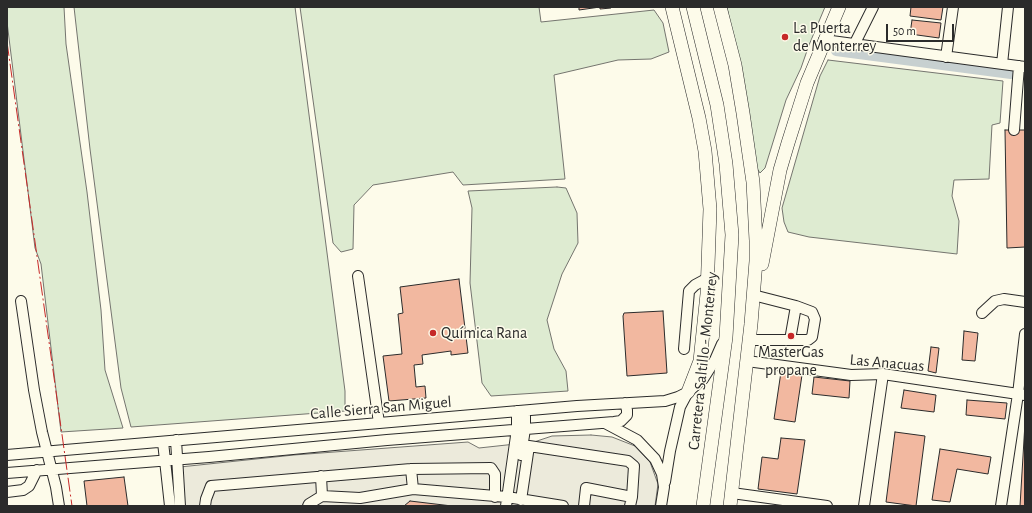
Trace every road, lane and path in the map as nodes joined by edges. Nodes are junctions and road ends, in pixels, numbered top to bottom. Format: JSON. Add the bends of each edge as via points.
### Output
{"nodes":[{"id":1,"x":672,"y":7,"type":"edge"},
{"id":2,"x":693,"y":7,"type":"edge"},
{"id":3,"x":720,"y":7,"type":"edge"},
{"id":4,"x":839,"y":7,"type":"edge"},
{"id":5,"x":874,"y":7,"type":"edge"},
{"id":6,"x":953,"y":7,"type":"edge"},
{"id":7,"x":1008,"y":7,"type":"edge"},
{"id":8,"x":824,"y":40,"type":"junction"},
{"id":9,"x":854,"y":45,"type":"junction"},
{"id":10,"x":946,"y":57,"type":"junction"},
{"id":11,"x":1002,"y":64,"type":"junction"},
{"id":12,"x":1022,"y":67,"type":"edge"},
{"id":13,"x":1021,"y":84,"type":"edge"},
{"id":14,"x":699,"y":118,"type":"junction"},
{"id":15,"x":1014,"y":130,"type":"dead end"},
{"id":16,"x":732,"y":235,"type":"junction"},
{"id":17,"x":358,"y":276,"type":"dead end"},
{"id":18,"x":708,"y":278,"type":"junction"},
{"id":19,"x":754,"y":292,"type":"junction"},
{"id":20,"x":21,"y":301,"type":"dead end"},
{"id":21,"x":1025,"y":302,"type":"edge"},
{"id":22,"x":796,"y":306,"type":"junction"},
{"id":23,"x":982,"y":313,"type":"dead end"},
{"id":24,"x":1025,"y":334,"type":"edge"},
{"id":25,"x":726,"y":337,"type":"junction"},
{"id":26,"x":749,"y":340,"type":"junction"},
{"id":27,"x":790,"y":340,"type":"junction"},
{"id":28,"x":684,"y":349,"type":"dead end"},
{"id":29,"x":747,"y":361,"type":"junction"},
{"id":30,"x":883,"y":374,"type":"junction"},
{"id":31,"x":688,"y":392,"type":"junction"},
{"id":32,"x":1021,"y":394,"type":"edge"},
{"id":33,"x":624,"y":403,"type":"junction"},
{"id":34,"x":521,"y":411,"type":"junction"},
{"id":35,"x":604,"y":422,"type":"junction"},
{"id":36,"x":379,"y":423,"type":"junction"},
{"id":37,"x":521,"y":429,"type":"junction"},
{"id":38,"x":176,"y":440,"type":"junction"},
{"id":39,"x":163,"y":442,"type":"junction"},
{"id":40,"x":47,"y":452,"type":"junction"},
{"id":41,"x":7,"y":455,"type":"edge"},
{"id":42,"x":176,"y":459,"type":"junction"},
{"id":43,"x":164,"y":460,"type":"junction"},
{"id":44,"x":51,"y":469,"type":"junction"},
{"id":45,"x":411,"y":469,"type":"junction"},
{"id":46,"x":37,"y":470,"type":"junction"},
{"id":47,"x":7,"y":473,"type":"edge"},
{"id":48,"x":321,"y":476,"type":"junction"},
{"id":49,"x":664,"y":488,"type":"junction"},
{"id":50,"x":413,"y":489,"type":"junction"},
{"id":51,"x":7,"y":492,"type":"edge"},
{"id":52,"x":732,"y":493,"type":"junction"},
{"id":53,"x":322,"y":496,"type":"junction"},
{"id":54,"x":495,"y":497,"type":"junction"},
{"id":55,"x":512,"y":500,"type":"edge"},
{"id":56,"x":631,"y":502,"type":"edge"},
{"id":57,"x":59,"y":506,"type":"edge"},
{"id":58,"x":170,"y":506,"type":"edge"},
{"id":59,"x":180,"y":506,"type":"edge"},
{"id":60,"x":205,"y":506,"type":"edge"},
{"id":61,"x":308,"y":506,"type":"edge"},
{"id":62,"x":563,"y":506,"type":"edge"},
{"id":63,"x":584,"y":506,"type":"edge"},
{"id":64,"x":661,"y":506,"type":"edge"},
{"id":65,"x":703,"y":506,"type":"edge"},
{"id":66,"x":730,"y":506,"type":"edge"},
{"id":67,"x":827,"y":506,"type":"edge"},
{"id":68,"x":864,"y":506,"type":"edge"},
{"id":69,"x":1001,"y":506,"type":"edge"}],
"edges":[{"from":1,"to":14,"type":"main road"},
{"from":2,"to":16,"type":"main road","name":"Carretera Saltillo - Monterrey","via":[[717,105],[726,164]]},
{"from":3,"to":19,"type":"main road","via":[[735,66],[750,153],[756,240]]},
{"from":4,"to":8,"type":"main road"},
{"from":5,"to":9,"type":"street"},
{"from":6,"to":10,"type":"street"},
{"from":7,"to":11,"type":"street"},
{"from":8,"to":9,"type":"street"},
{"from":8,"to":19,"type":"main road","via":[[807,83],[780,170],[763,260]]},
{"from":9,"to":10,"type":"street"},
{"from":10,"to":11,"type":"street"},
{"from":11,"to":12,"type":"street"},
{"from":12,"to":13,"type":"street"},
{"from":13,"to":15,"type":"street"},
{"from":14,"to":16,"type":"main road","via":[[717,192]]},
{"from":14,"to":18,"type":"main road","via":[[710,203]]},
{"from":16,"to":25,"type":"main road","name":"Carretera Saltillo - Monterrey"},
{"from":17,"to":36,"type":"street"},
{"from":18,"to":28,"type":"street","via":[[689,291]]},
{"from":18,"to":31,"type":"main road","via":[[700,361]]},
{"from":19,"to":22,"type":"street"},
{"from":19,"to":26,"type":"main road"},
{"from":20,"to":40,"type":"street","via":[[34,390]]},
{"from":21,"to":23,"type":"street","via":[[1004,299],[995,302]]},
{"from":22,"to":27,"type":"street"},
{"from":22,"to":27,"type":"street","via":[[814,314],[812,337],[806,340]]},
{"from":24,"to":32,"type":"street"},
{"from":25,"to":31,"type":"street","name":"Calle Sierra San Miguel","via":[[709,371]]},
{"from":25,"to":65,"type":"main road","name":"Carretera Saltillo - Monterrey"},
{"from":26,"to":27,"type":"street"},
{"from":26,"to":29,"type":"main road"},
{"from":29,"to":30,"type":"street","name":"Las Anacuas","via":[[851,375]]},
{"from":29,"to":52,"type":"main road"},
{"from":30,"to":32,"type":"street","name":"Las Anacuas"},
{"from":30,"to":68,"type":"street"},
{"from":31,"to":33,"type":"street","name":"Calle Sierra San Miguel","via":[[666,401]]},
{"from":31,"to":49,"type":"street","via":[[680,407]]},
{"from":32,"to":69,"type":"street"},
{"from":33,"to":34,"type":"street","name":"Calle Sierra San Miguel"},
{"from":33,"to":35,"type":"street","name":"Calle Sierra San Miguel","via":[[627,410],[625,418],[621,421]]},
{"from":34,"to":36,"type":"street","name":"Calle Sierra San Miguel"},
{"from":34,"to":37,"type":"street"},
{"from":35,"to":37,"type":"street","name":"Calle Sierra San Miguel"},
{"from":35,"to":49,"type":"street","via":[[637,440],[647,450],[655,459],[662,474]]},
{"from":36,"to":38,"type":"street","name":"Calle Sierra San Miguel"},
{"from":37,"to":42,"type":"street","name":"Calle Sierra San Miguel"},
{"from":37,"to":55,"type":"street"},
{"from":38,"to":39,"type":"street","name":"Calle Sierra San Miguel"},
{"from":38,"to":42,"type":"street"},
{"from":39,"to":40,"type":"street","name":"Calle Sierra San Miguel"},
{"from":39,"to":43,"type":"street"},
{"from":40,"to":41,"type":"street","name":"Calle Sierra San Miguel"},
{"from":40,"to":44,"type":"street"},
{"from":42,"to":43,"type":"street","name":"Calle Sierra San Miguel"},
{"from":42,"to":59,"type":"street"},
{"from":43,"to":44,"type":"street","name":"Calle Sierra San Miguel"},
{"from":43,"to":58,"type":"street"},
{"from":44,"to":46,"type":"street","name":"Calle Sierra San Miguel"},
{"from":44,"to":57,"type":"street"},
{"from":45,"to":48,"type":"street"},
{"from":45,"to":50,"type":"street"},
{"from":45,"to":54,"type":"street","via":[[491,468],[495,474]]},
{"from":46,"to":47,"type":"street","name":"Calle Sierra San Miguel"},
{"from":46,"to":51,"type":"street","via":[[29,486],[23,490]]},
{"from":48,"to":53,"type":"street"},
{"from":48,"to":60,"type":"street","via":[[211,486]]},
{"from":49,"to":64,"type":"street"},
{"from":50,"to":53,"type":"street","via":[[360,498]]},
{"from":50,"to":54,"type":"street"},
{"from":52,"to":66,"type":"main road"},
{"from":52,"to":67,"type":"street"},
{"from":53,"to":61,"type":"street"},
{"from":54,"to":55,"type":"street"},
{"from":55,"to":56,"type":"street","via":[[529,446],[628,461],[634,466]]},
{"from":55,"to":62,"type":"street"},
{"from":56,"to":63,"type":"street","via":[[586,488]]}]}
